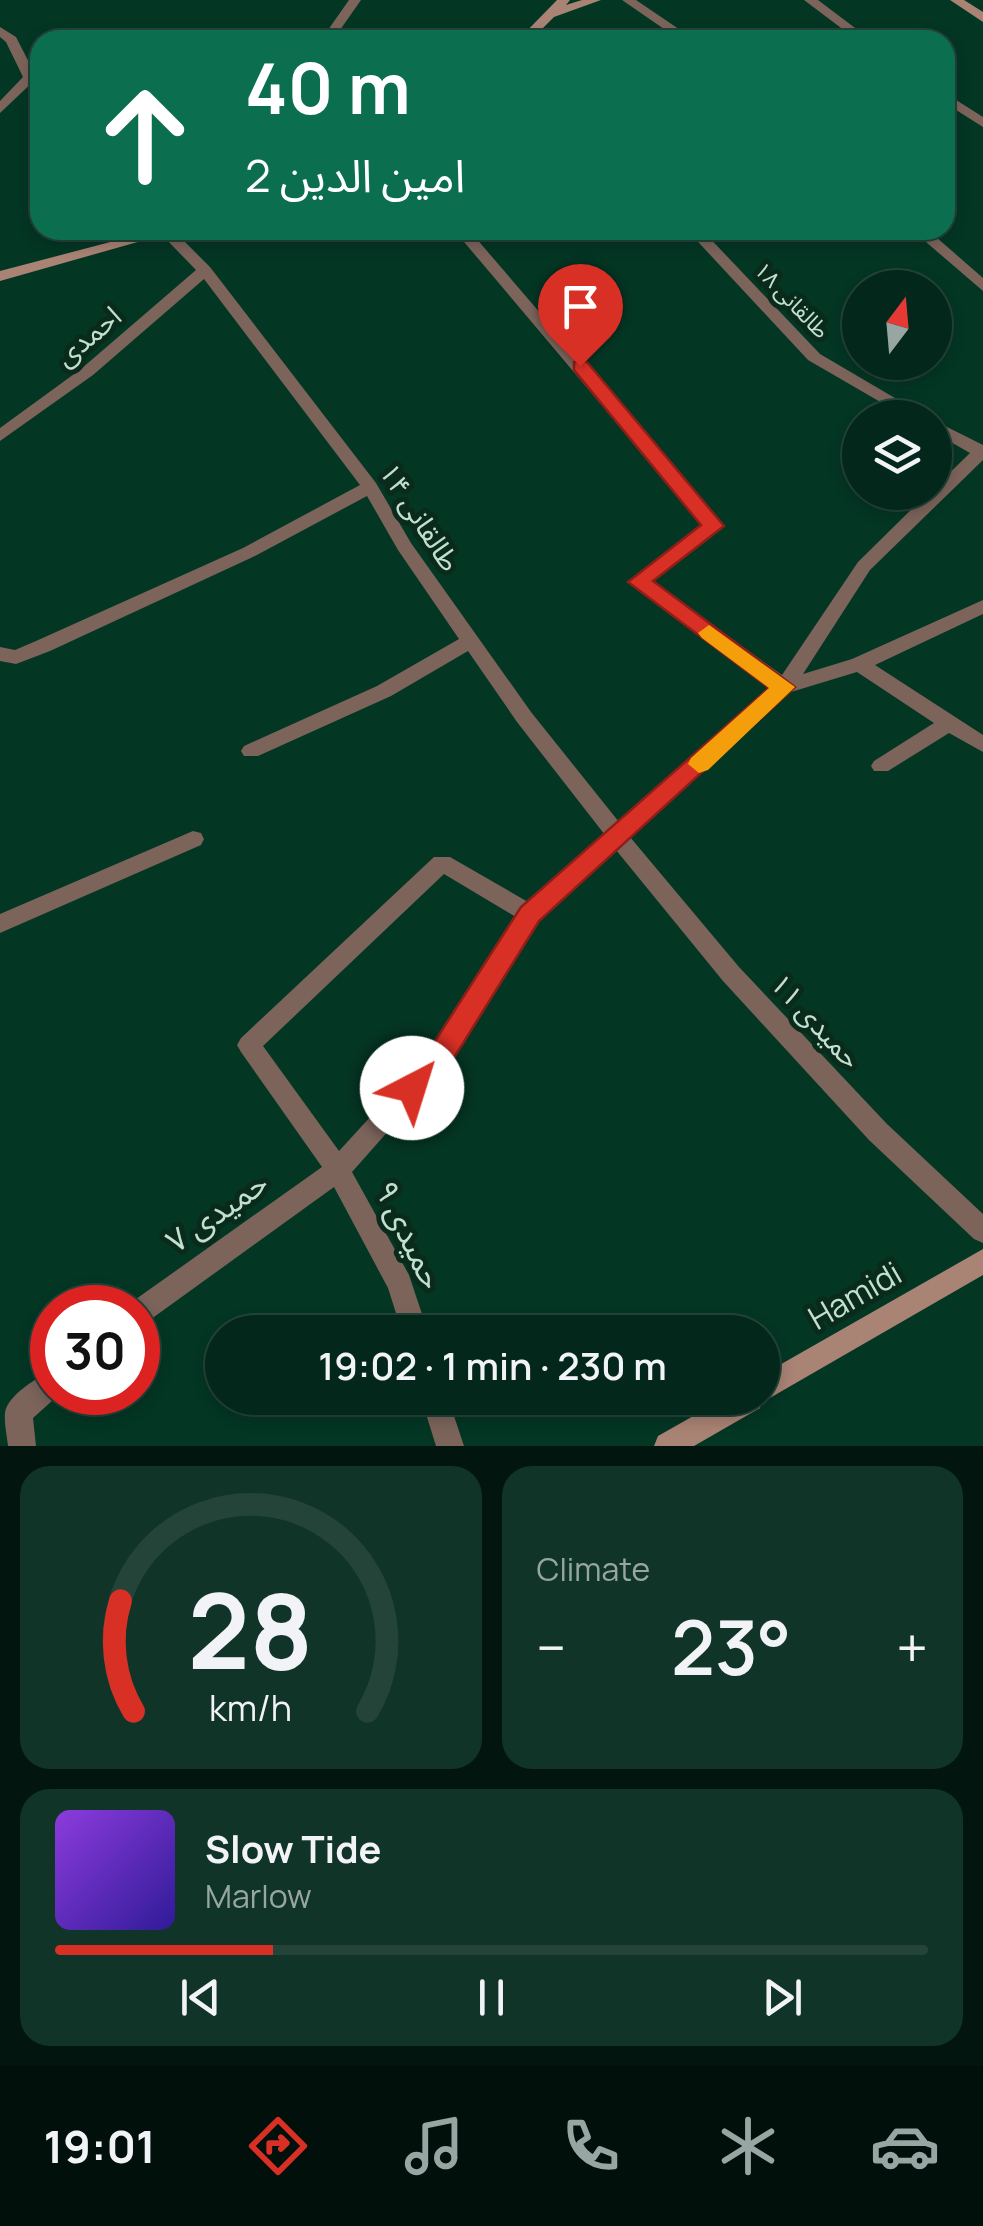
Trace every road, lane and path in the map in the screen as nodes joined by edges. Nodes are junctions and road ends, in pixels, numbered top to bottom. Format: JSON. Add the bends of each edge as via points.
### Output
{"nodes":[{"id":1,"x":355,"y":0,"type":"edge"},
{"id":2,"x":564,"y":0,"type":"edge"},
{"id":3,"x":595,"y":0,"type":"edge"},
{"id":4,"x":628,"y":0,"type":"edge"},
{"id":5,"x":810,"y":0,"type":"edge"},
{"id":6,"x":956,"y":0,"type":"edge"},
{"id":7,"x":552,"y":13,"type":"junction"},
{"id":8,"x":983,"y":18,"type":"edge"},
{"id":9,"x":334,"y":30,"type":"edge"},
{"id":10,"x":534,"y":30,"type":"edge"},
{"id":11,"x":674,"y":30,"type":"edge"},
{"id":12,"x":851,"y":30,"type":"edge"},
{"id":13,"x":0,"y":31,"type":"edge"},
{"id":14,"x":955,"y":104,"type":"edge"},
{"id":15,"x":0,"y":109,"type":"edge"},
{"id":16,"x":983,"y":123,"type":"edge"},
{"id":17,"x":136,"y":240,"type":"edge"},
{"id":18,"x":178,"y":240,"type":"edge"},
{"id":19,"x":470,"y":240,"type":"edge"},
{"id":20,"x":703,"y":240,"type":"edge"},
{"id":21,"x":930,"y":240,"type":"edge"},
{"id":22,"x":205,"y":270,"type":"junction"},
{"id":23,"x":0,"y":276,"type":"edge"},
{"id":24,"x":983,"y":286,"type":"edge"},
{"id":25,"x":888,"y":400,"type":"edge"},
{"id":26,"x":952,"y":435,"type":"edge"},
{"id":27,"x":0,"y":436,"type":"edge"},
{"id":28,"x":982,"y":451,"type":"edge"},
{"id":29,"x":370,"y":487,"type":"junction"},
{"id":30,"x":983,"y":606,"type":"edge"},
{"id":31,"x":472,"y":642,"type":"junction"},
{"id":32,"x":0,"y":654,"type":"edge"},
{"id":33,"x":859,"y":664,"type":"junction"},
{"id":34,"x":784,"y":687,"type":"junction"},
{"id":35,"x":949,"y":722,"type":"junction"},
{"id":36,"x":983,"y":744,"type":"edge"},
{"id":37,"x":252,"y":750,"type":"dead end"},
{"id":38,"x":880,"y":766,"type":"dead end"},
{"id":39,"x":619,"y":838,"type":"junction"},
{"id":40,"x":193,"y":839,"type":"dead end"},
{"id":41,"x":530,"y":914,"type":"junction"},
{"id":42,"x":0,"y":924,"type":"edge"},
{"id":43,"x":338,"y":1170,"type":"junction"},
{"id":44,"x":983,"y":1231,"type":"edge"},
{"id":45,"x":983,"y":1261,"type":"edge"},
{"id":46,"x":160,"y":1297,"type":"edge"},
{"id":47,"x":410,"y":1315,"type":"edge"},
{"id":48,"x":780,"y":1379,"type":"edge"},
{"id":49,"x":30,"y":1403,"type":"edge"},
{"id":50,"x":440,"y":1415,"type":"edge"},
{"id":51,"x":721,"y":1415,"type":"edge"},
{"id":52,"x":22,"y":1446,"type":"edge"},
{"id":53,"x":450,"y":1446,"type":"edge"},
{"id":54,"x":668,"y":1446,"type":"edge"}],
"edges":[{"from":1,"to":9,"type":"street"},
{"from":2,"to":7,"type":"main road"},
{"from":3,"to":7,"type":"main road"},
{"from":4,"to":11,"type":"street"},
{"from":5,"to":12,"type":"street"},
{"from":6,"to":8,"type":"main road"},
{"from":7,"to":10,"type":"main road"},
{"from":13,"to":15,"type":"street","via":[[30,78]]},
{"from":14,"to":16,"type":"street"},
{"from":17,"to":23,"type":"main road"},
{"from":18,"to":22,"type":"street","name":"طالقانی ۱۴"},
{"from":19,"to":34,"type":"street","via":[[714,526],[639,582]]},
{"from":20,"to":25,"type":"street","name":"طالقانی ۱۸","via":[[814,358]]},
{"from":21,"to":24,"type":"street"},
{"from":22,"to":27,"type":"street","name":"احمدی","via":[[87,372]]},
{"from":22,"to":29,"type":"street","name":"طالقانی ۱۴"},
{"from":26,"to":28,"type":"street"},
{"from":28,"to":34,"type":"street","via":[[864,566]]},
{"from":29,"to":31,"type":"street","name":"طالقانی ۱۴"},
{"from":29,"to":32,"type":"street","via":[[249,552],[43,646],[16,657]]},
{"from":30,"to":33,"type":"street"},
{"from":31,"to":37,"type":"street","via":[[384,691]]},
{"from":31,"to":39,"type":"street","name":"طالقانی ۱۴"},
{"from":33,"to":34,"type":"street"},
{"from":33,"to":35,"type":"street"},
{"from":34,"to":39,"type":"street","name":"حمیدی ۷"},
{"from":35,"to":36,"type":"street"},
{"from":35,"to":38,"type":"street"},
{"from":39,"to":41,"type":"street","name":"حمیدی ۷"},
{"from":39,"to":44,"type":"street","name":"حمیدی ۱۱","via":[[771,1017]]},
{"from":40,"to":42,"type":"street"},
{"from":41,"to":43,"type":"street","name":"حمیدی ۷","via":[[438,1060]]},
{"from":41,"to":43,"type":"street","name":"حمیدی ۹","via":[[442,863],[249,1045]]},
{"from":43,"to":46,"type":"street","name":"حمیدی ۷"},
{"from":43,"to":47,"type":"street","name":"حمیدی ۹","via":[[400,1284]]},
{"from":45,"to":48,"type":"main road","name":"Hamidi"},
{"from":49,"to":52,"type":"street","via":[[20,1412]]},
{"from":50,"to":53,"type":"street"},
{"from":51,"to":54,"type":"main road"}]}
